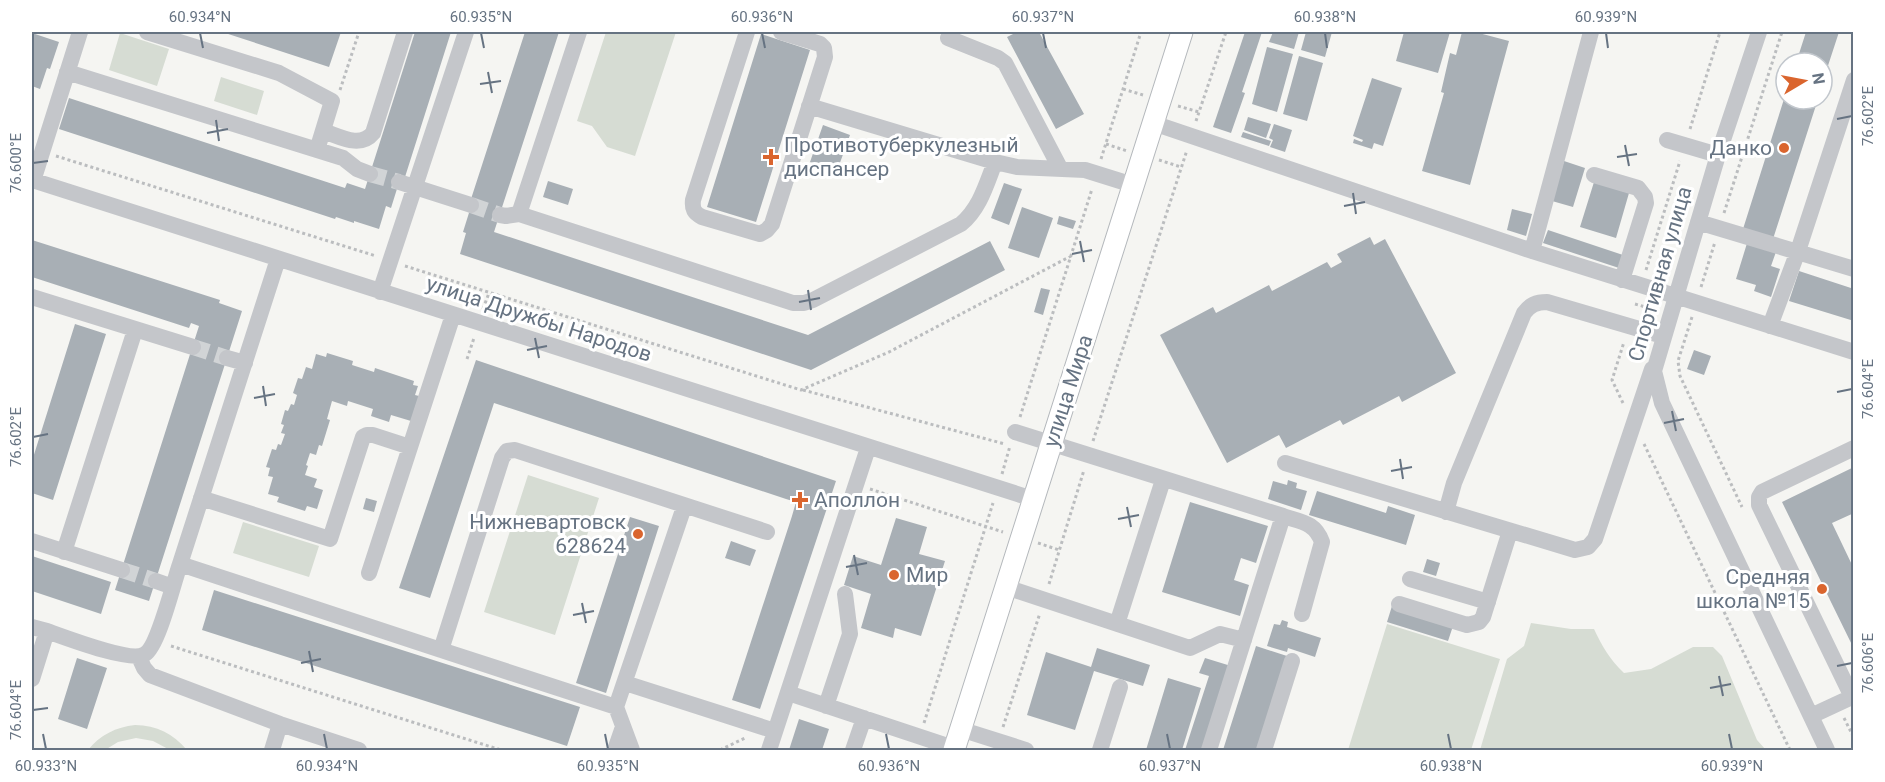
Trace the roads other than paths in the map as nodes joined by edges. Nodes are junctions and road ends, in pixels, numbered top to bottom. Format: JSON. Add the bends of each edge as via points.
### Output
{"nodes":[{"id":1,"x":80,"y":32,"type":"edge"},
{"id":2,"x":147,"y":32,"type":"edge"},
{"id":3,"x":405,"y":32,"type":"edge"},
{"id":4,"x":466,"y":32,"type":"edge"},
{"id":5,"x":579,"y":32,"type":"edge"},
{"id":6,"x":747,"y":32,"type":"edge"},
{"id":7,"x":781,"y":32,"type":"edge"},
{"id":8,"x":1182,"y":32,"type":"edge"},
{"id":9,"x":1591,"y":32,"type":"edge"},
{"id":10,"x":1759,"y":32,"type":"edge"},
{"id":11,"x":948,"y":38,"type":"dead end"},
{"id":12,"x":67,"y":72,"type":"junction"},
{"id":13,"x":1854,"y":80,"type":"edge"},
{"id":14,"x":809,"y":106,"type":"junction"},
{"id":15,"x":1153,"y":123,"type":"junction"},
{"id":16,"x":323,"y":130,"type":"junction"},
{"id":17,"x":1666,"y":140,"type":"dead end"},
{"id":18,"x":317,"y":150,"type":"junction"},
{"id":19,"x":1718,"y":155,"type":"junction"},
{"id":20,"x":994,"y":162,"type":"junction"},
{"id":21,"x":1060,"y":168,"type":"junction"},
{"id":22,"x":370,"y":174,"type":"tunnel mouth"},
{"id":23,"x":1594,"y":175,"type":"dead end"},
{"id":24,"x":32,"y":181,"type":"edge"},
{"id":25,"x":407,"y":185,"type":"junction"},
{"id":26,"x":1133,"y":185,"type":"junction"},
{"id":27,"x":471,"y":205,"type":"tunnel mouth"},
{"id":28,"x":519,"y":214,"type":"junction"},
{"id":29,"x":500,"y":215,"type":"tunnel mouth"},
{"id":30,"x":1698,"y":222,"type":"junction"},
{"id":31,"x":1532,"y":251,"type":"junction"},
{"id":32,"x":1798,"y":251,"type":"junction"},
{"id":33,"x":278,"y":259,"type":"junction"},
{"id":34,"x":1854,"y":269,"type":"edge"},
{"id":35,"x":1622,"y":280,"type":"junction"},
{"id":36,"x":380,"y":292,"type":"junction"},
{"id":37,"x":1675,"y":297,"type":"junction"},
{"id":38,"x":32,"y":298,"type":"edge"},
{"id":39,"x":453,"y":315,"type":"junction"},
{"id":40,"x":1770,"y":326,"type":"junction"},
{"id":41,"x":135,"y":330,"type":"junction"},
{"id":42,"x":1663,"y":336,"type":"junction"},
{"id":43,"x":193,"y":347,"type":"tunnel mouth"},
{"id":44,"x":1854,"y":352,"type":"edge"},
{"id":45,"x":227,"y":358,"type":"tunnel mouth"},
{"id":46,"x":245,"y":363,"type":"junction"},
{"id":47,"x":1655,"y":363,"type":"junction"},
{"id":48,"x":1012,"y":439,"type":"road end"},
{"id":49,"x":1051,"y":444,"type":"junction"},
{"id":50,"x":410,"y":447,"type":"junction"},
{"id":51,"x":868,"y":448,"type":"junction"},
{"id":52,"x":1854,"y":448,"type":"edge"},
{"id":53,"x":1286,"y":463,"type":"dead end"},
{"id":54,"x":1163,"y":480,"type":"junction"},
{"id":55,"x":201,"y":498,"type":"junction"},
{"id":56,"x":1033,"y":499,"type":"junction"},
{"id":57,"x":684,"y":507,"type":"junction"},
{"id":58,"x":1446,"y":512,"type":"junction"},
{"id":59,"x":1283,"y":516,"type":"junction"},
{"id":60,"x":1510,"y":531,"type":"junction"},
{"id":61,"x":767,"y":532,"type":"dead end"},
{"id":62,"x":32,"y":541,"type":"edge"},
{"id":63,"x":64,"y":552,"type":"junction"},
{"id":64,"x":180,"y":564,"type":"junction"},
{"id":65,"x":122,"y":570,"type":"tunnel mouth"},
{"id":66,"x":369,"y":573,"type":"dead end"},
{"id":67,"x":1410,"y":579,"type":"dead end"},
{"id":68,"x":156,"y":581,"type":"tunnel mouth"},
{"id":69,"x":1006,"y":586,"type":"junction"},
{"id":70,"x":173,"y":587,"type":"junction"},
{"id":71,"x":845,"y":594,"type":"dead end"},
{"id":72,"x":1488,"y":602,"type":"junction"},
{"id":73,"x":1399,"y":604,"type":"dead end"},
{"id":74,"x":1302,"y":614,"type":"dead end"},
{"id":75,"x":1117,"y":624,"type":"junction"},
{"id":76,"x":39,"y":629,"type":"edge"},
{"id":77,"x":1244,"y":640,"type":"junction"},
{"id":78,"x":441,"y":650,"type":"junction"},
{"id":79,"x":140,"y":657,"type":"junction"},
{"id":80,"x":1292,"y":661,"type":"dead end"},
{"id":81,"x":32,"y":679,"type":"edge"},
{"id":82,"x":625,"y":683,"type":"junction"},
{"id":83,"x":1120,"y":687,"type":"dead end"},
{"id":84,"x":788,"y":693,"type":"junction"},
{"id":85,"x":1847,"y":699,"type":"edge"},
{"id":86,"x":616,"y":706,"type":"junction"},
{"id":87,"x":826,"y":706,"type":"junction"},
{"id":88,"x":1811,"y":716,"type":"junction"},
{"id":89,"x":864,"y":718,"type":"junction"},
{"id":90,"x":280,"y":724,"type":"junction"},
{"id":91,"x":623,"y":727,"type":"junction"},
{"id":92,"x":775,"y":731,"type":"junction"},
{"id":93,"x":956,"y":742,"type":"edge"},
{"id":94,"x":1018,"y":749,"type":"edge"},
{"id":95,"x":272,"y":750,"type":"edge"},
{"id":96,"x":359,"y":750,"type":"edge"},
{"id":97,"x":615,"y":750,"type":"edge"},
{"id":98,"x":632,"y":750,"type":"edge"},
{"id":99,"x":769,"y":750,"type":"edge"},
{"id":100,"x":854,"y":750,"type":"edge"},
{"id":101,"x":1100,"y":750,"type":"edge"},
{"id":102,"x":1209,"y":750,"type":"edge"},
{"id":103,"x":1264,"y":750,"type":"edge"},
{"id":104,"x":1827,"y":750,"type":"edge"}],
"edges":[{"from":1,"to":12,"type":"street"},
{"from":2,"to":16,"type":"street","via":[[279,73],[332,100]]},
{"from":3,"to":16,"type":"street","via":[[373,133],[356,141]]},
{"from":4,"to":25,"type":"street"},
{"from":5,"to":28,"type":"street"},
{"from":6,"to":14,"type":"street","via":[[693,200],[695,214],[752,233],[767,230]]},
{"from":7,"to":14,"type":"street","via":[[824,48],[825,57]]},
{"from":8,"to":15,"type":"main road","name":"улица Мира"},
{"from":9,"to":31,"type":"street"},
{"from":10,"to":19,"type":"street","name":"Спортивная улица"},
{"from":11,"to":21,"type":"street","via":[[1005,63]]},
{"from":12,"to":18,"type":"street"},
{"from":12,"to":24,"type":"street"},
{"from":13,"to":32,"type":"street"},
{"from":14,"to":20,"type":"street"},
{"from":15,"to":26,"type":"main road","name":"улица Мира"},
{"from":15,"to":31,"type":"street"},
{"from":16,"to":18,"type":"street"},
{"from":17,"to":19,"type":"street"},
{"from":18,"to":22,"type":"street","via":[[343,158]]},
{"from":19,"to":30,"type":"street","name":"Спортивная улица"},
{"from":20,"to":21,"type":"street"},
{"from":20,"to":28,"type":"street","via":[[977,207],[961,224],[804,303],[793,303]]},
{"from":21,"to":26,"type":"street","via":[[1097,173]]},
{"from":23,"to":35,"type":"street","via":[[1638,188],[1645,196]]},
{"from":24,"to":33,"type":"street","name":"улица Дружбы Народов"},
{"from":25,"to":27,"type":"street"},
{"from":25,"to":36,"type":"street"},
{"from":26,"to":49,"type":"main road","name":"улица Мира"},
{"from":28,"to":29,"type":"street"},
{"from":30,"to":32,"type":"street"},
{"from":30,"to":37,"type":"street","name":"Спортивная улица"},
{"from":31,"to":35,"type":"street"},
{"from":32,"to":34,"type":"street"},
{"from":32,"to":40,"type":"street"},
{"from":33,"to":36,"type":"street","name":"улица Дружбы Народов"},
{"from":33,"to":46,"type":"street"},
{"from":35,"to":37,"type":"street"},
{"from":36,"to":39,"type":"street","name":"улица Дружбы Народов"},
{"from":37,"to":40,"type":"street"},
{"from":37,"to":42,"type":"street","name":"Спортивная улица"},
{"from":38,"to":41,"type":"street"},
{"from":39,"to":50,"type":"street"},
{"from":39,"to":51,"type":"street","name":"улица Дружбы Народов"},
{"from":40,"to":44,"type":"street"},
{"from":41,"to":43,"type":"street"},
{"from":41,"to":63,"type":"street"},
{"from":42,"to":47,"type":"street","name":"Спортивная улица"},
{"from":42,"to":58,"type":"street","via":[[1547,302],[1529,306],[1454,483]]},
{"from":45,"to":46,"type":"street"},
{"from":46,"to":55,"type":"street"},
{"from":47,"to":60,"type":"street","via":[[1595,539],[1588,547],[1575,550]]},
{"from":47,"to":88,"type":"street","name":"Спортивная улица","via":[[1654,379],[1662,403]]},
{"from":48,"to":49,"type":"street"},
{"from":49,"to":54,"type":"street"},
{"from":49,"to":56,"type":"main road","name":"улица Мира"},
{"from":50,"to":55,"type":"street","via":[[373,435],[363,437],[330,539]]},
{"from":50,"to":66,"type":"street"},
{"from":51,"to":56,"type":"street","name":"улица Дружбы Народов"},
{"from":51,"to":84,"type":"street"},
{"from":52,"to":85,"type":"street","via":[[1762,492],[1759,497],[1759,505]]},
{"from":53,"to":58,"type":"street"},
{"from":54,"to":59,"type":"street"},
{"from":54,"to":75,"type":"street"},
{"from":55,"to":64,"type":"street"},
{"from":56,"to":69,"type":"main road","name":"улица Мира"},
{"from":57,"to":61,"type":"street"},
{"from":57,"to":78,"type":"street","via":[[515,450],[507,451]]},
{"from":57,"to":82,"type":"street"},
{"from":58,"to":60,"type":"street"},
{"from":59,"to":74,"type":"street","via":[[1312,526],[1322,542]]},
{"from":59,"to":77,"type":"street"},
{"from":60,"to":72,"type":"street"},
{"from":62,"to":63,"type":"street"},
{"from":63,"to":65,"type":"street"},
{"from":64,"to":70,"type":"street"},
{"from":64,"to":78,"type":"street"},
{"from":67,"to":72,"type":"street"},
{"from":68,"to":70,"type":"street"},
{"from":69,"to":75,"type":"street"},
{"from":69,"to":93,"type":"main road","name":"улица Мира"},
{"from":70,"to":79,"type":"street","via":[[155,641]]},
{"from":71,"to":87,"type":"street","via":[[850,634]]},
{"from":72,"to":73,"type":"street","via":[[1479,622],[1467,626]]},
{"from":75,"to":77,"type":"street","via":[[1190,648],[1220,634]]},
{"from":76,"to":79,"type":"street","via":[[124,656]]},
{"from":76,"to":81,"type":"street"},
{"from":77,"to":102,"type":"street"},
{"from":78,"to":86,"type":"street"},
{"from":79,"to":90,"type":"street","via":[[150,675]]},
{"from":80,"to":103,"type":"street"},
{"from":82,"to":86,"type":"street"},
{"from":82,"to":92,"type":"street"},
{"from":83,"to":101,"type":"street"},
{"from":84,"to":87,"type":"street"},
{"from":84,"to":92,"type":"street"},
{"from":85,"to":88,"type":"street"},
{"from":86,"to":91,"type":"street"},
{"from":87,"to":89,"type":"street"},
{"from":88,"to":104,"type":"street","name":"Спортивная улица"},
{"from":89,"to":93,"type":"street","via":[[920,736]]},
{"from":89,"to":100,"type":"street"},
{"from":90,"to":95,"type":"street"},
{"from":90,"to":96,"type":"street"},
{"from":91,"to":97,"type":"street"},
{"from":91,"to":98,"type":"street"},
{"from":92,"to":99,"type":"street"},
{"from":93,"to":94,"type":"street","via":[[998,741]]}]}
